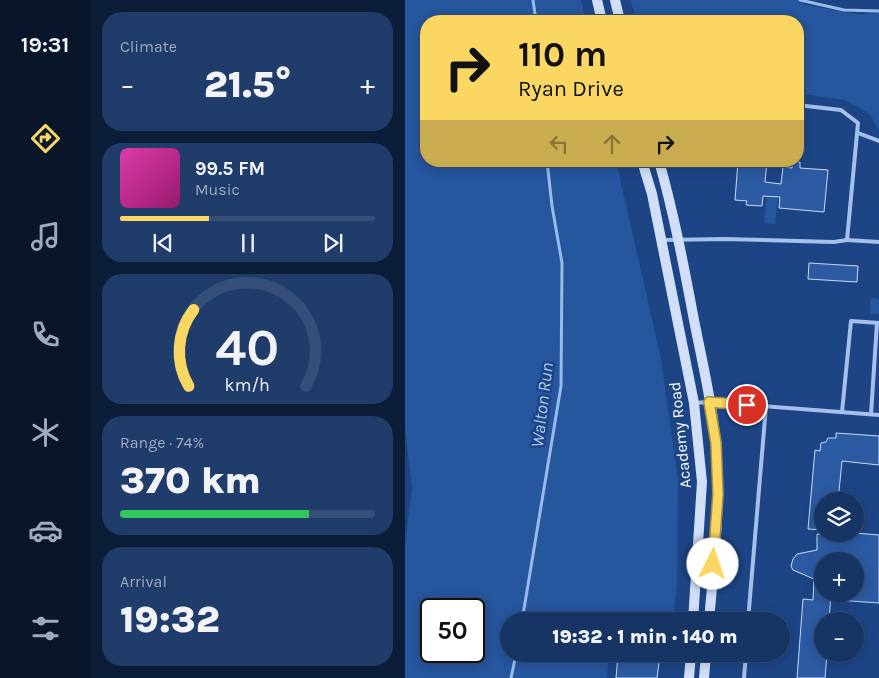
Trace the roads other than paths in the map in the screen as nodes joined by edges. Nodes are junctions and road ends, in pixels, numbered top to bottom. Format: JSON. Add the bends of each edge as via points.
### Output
{"nodes":[{"id":1,"x":597,"y":0,"type":"edge"},
{"id":2,"x":615,"y":0,"type":"edge"},
{"id":3,"x":601,"y":15,"type":"edge"},
{"id":4,"x":619,"y":15,"type":"edge"},
{"id":5,"x":804,"y":106,"type":"edge"},
{"id":6,"x":858,"y":133,"type":"junction"},
{"id":7,"x":879,"y":141,"type":"edge"},
{"id":8,"x":644,"y":167,"type":"edge"},
{"id":9,"x":661,"y":167,"type":"edge"},
{"id":10,"x":678,"y":239,"type":"junction"},
{"id":11,"x":662,"y":240,"type":"junction"},
{"id":12,"x":847,"y":240,"type":"junction"},
{"id":13,"x":879,"y":242,"type":"edge"},
{"id":14,"x":878,"y":323,"type":"edge"},
{"id":15,"x":709,"y":402,"type":"junction"},
{"id":16,"x":695,"y":403,"type":"junction"},
{"id":17,"x":766,"y":406,"type":"junction"},
{"id":18,"x":842,"y":412,"type":"junction"},
{"id":19,"x":871,"y":414,"type":"junction"},
{"id":20,"x":879,"y":415,"type":"edge"},
{"id":21,"x":694,"y":612,"type":"edge"},
{"id":22,"x":710,"y":612,"type":"edge"},
{"id":23,"x":749,"y":612,"type":"edge"},
{"id":24,"x":690,"y":662,"type":"edge"},
{"id":25,"x":705,"y":662,"type":"edge"},
{"id":26,"x":745,"y":662,"type":"edge"},
{"id":27,"x":689,"y":678,"type":"edge"},
{"id":28,"x":704,"y":678,"type":"edge"},
{"id":29,"x":744,"y":678,"type":"edge"}],
"edges":[{"from":1,"to":3,"type":"main road"},
{"from":2,"to":4,"type":"main road"},
{"from":5,"to":6,"type":"lane","via":[[841,110],[858,123]]},
{"from":6,"to":7,"type":"lane"},
{"from":6,"to":12,"type":"lane"},
{"from":8,"to":11,"type":"main road","name":"Academy Road"},
{"from":9,"to":10,"type":"main road","name":"Academy Road"},
{"from":10,"to":11,"type":"lane"},
{"from":10,"to":12,"type":"lane"},
{"from":10,"to":15,"type":"main road","name":"Academy Road"},
{"from":11,"to":16,"type":"main road","name":"Academy Road"},
{"from":12,"to":13,"type":"lane"},
{"from":14,"to":18,"type":"lane","via":[[851,321]]},
{"from":14,"to":19,"type":"lane"},
{"from":15,"to":16,"type":"lane"},
{"from":15,"to":17,"type":"lane"},
{"from":15,"to":22,"type":"main road","name":"Academy Road","via":[[716,443],[718,494]]},
{"from":16,"to":21,"type":"main road","name":"Academy Road","via":[[702,482]]},
{"from":17,"to":18,"type":"lane"},
{"from":17,"to":23,"type":"lane"},
{"from":18,"to":19,"type":"lane"},
{"from":19,"to":20,"type":"lane"},
{"from":24,"to":27,"type":"main road"},
{"from":25,"to":28,"type":"main road"},
{"from":26,"to":29,"type":"lane"}]}
